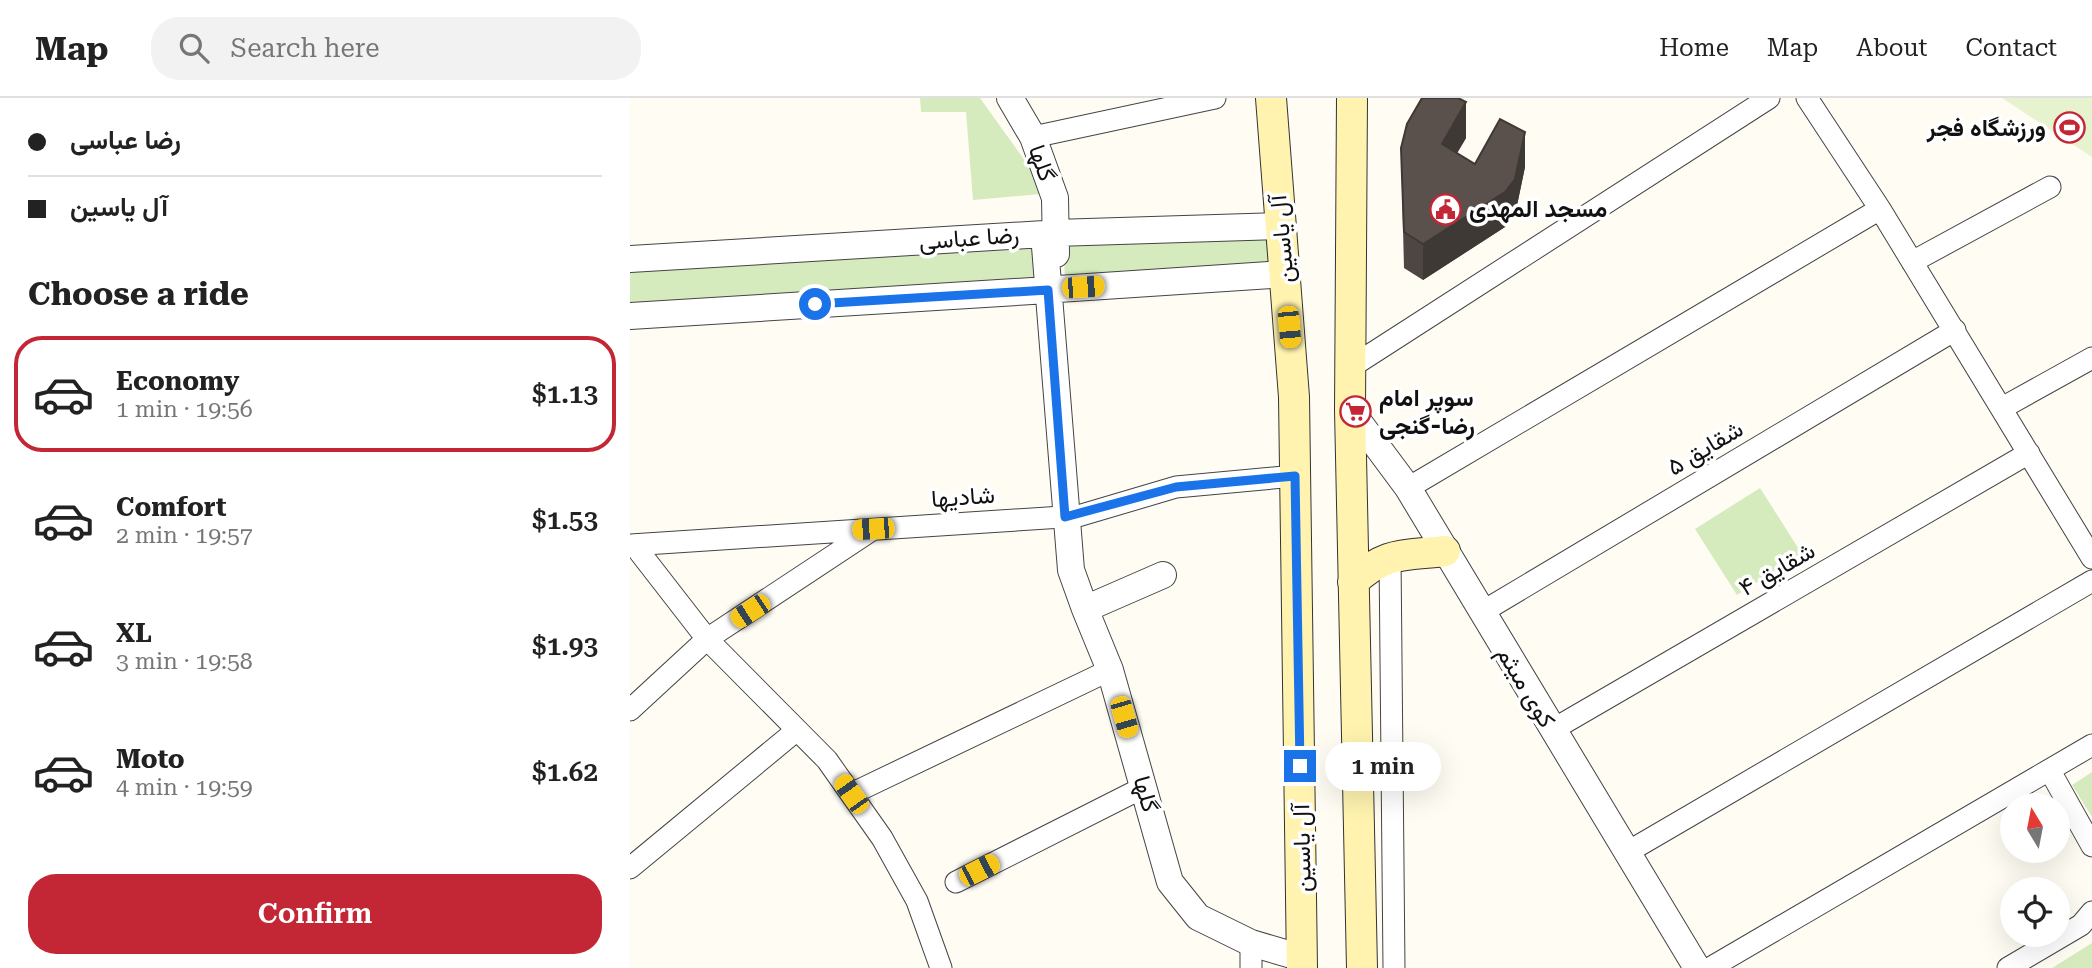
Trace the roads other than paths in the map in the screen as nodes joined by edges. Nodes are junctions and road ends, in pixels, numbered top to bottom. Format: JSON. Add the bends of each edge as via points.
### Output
{"nodes":[{"id":1,"x":1010,"y":98,"type":"edge"},
{"id":2,"x":1215,"y":98,"type":"edge"},
{"id":3,"x":1271,"y":98,"type":"edge"},
{"id":4,"x":1352,"y":98,"type":"edge"},
{"id":5,"x":1769,"y":98,"type":"edge"},
{"id":6,"x":1807,"y":98,"type":"edge"},
{"id":7,"x":1033,"y":136,"type":"junction"},
{"id":8,"x":2050,"y":187,"type":"dead end"},
{"id":9,"x":1880,"y":209,"type":"junction"},
{"id":10,"x":1281,"y":226,"type":"junction"},
{"id":11,"x":1055,"y":233,"type":"junction"},
{"id":12,"x":630,"y":259,"type":"edge"},
{"id":13,"x":1912,"y":262,"type":"junction"},
{"id":14,"x":1285,"y":274,"type":"junction"},
{"id":15,"x":1053,"y":289,"type":"junction"},
{"id":16,"x":630,"y":316,"type":"edge"},
{"id":17,"x":1955,"y":330,"type":"junction"},
{"id":18,"x":2092,"y":358,"type":"edge"},
{"id":19,"x":1350,"y":367,"type":"junction"},
{"id":20,"x":2002,"y":408,"type":"junction"},
{"id":21,"x":1350,"y":411,"type":"junction"},
{"id":22,"x":2029,"y":453,"type":"junction"},
{"id":23,"x":1295,"y":476,"type":"junction"},
{"id":24,"x":1408,"y":488,"type":"junction"},
{"id":25,"x":1071,"y":516,"type":"junction"},
{"id":26,"x":873,"y":529,"type":"junction"},
{"id":27,"x":632,"y":545,"type":"edge"},
{"id":28,"x":1446,"y":551,"type":"junction"},
{"id":29,"x":2091,"y":554,"type":"edge"},
{"id":30,"x":1390,"y":556,"type":"junction"},
{"id":31,"x":1163,"y":575,"type":"dead end"},
{"id":32,"x":2092,"y":581,"type":"edge"},
{"id":33,"x":1353,"y":582,"type":"junction"},
{"id":34,"x":1085,"y":608,"type":"junction"},
{"id":35,"x":1482,"y":612,"type":"junction"},
{"id":36,"x":707,"y":639,"type":"junction"},
{"id":37,"x":1110,"y":670,"type":"junction"},
{"id":38,"x":630,"y":710,"type":"edge"},
{"id":39,"x":797,"y":730,"type":"junction"},
{"id":40,"x":1552,"y":730,"type":"junction"},
{"id":41,"x":2092,"y":745,"type":"edge"},
{"id":42,"x":2050,"y":771,"type":"junction"},
{"id":43,"x":1144,"y":787,"type":"junction"},
{"id":44,"x":851,"y":794,"type":"junction"},
{"id":45,"x":2092,"y":846,"type":"edge"},
{"id":46,"x":1626,"y":853,"type":"junction"},
{"id":47,"x":630,"y":868,"type":"edge"},
{"id":48,"x":956,"y":882,"type":"dead end"},
{"id":49,"x":2092,"y":912,"type":"edge"},
{"id":50,"x":1251,"y":956,"type":"edge"},
{"id":51,"x":1302,"y":963,"type":"edge"},
{"id":52,"x":941,"y":968,"type":"edge"},
{"id":53,"x":1362,"y":968,"type":"edge"},
{"id":54,"x":1394,"y":968,"type":"edge"},
{"id":55,"x":1697,"y":968,"type":"edge"},
{"id":56,"x":1710,"y":968,"type":"edge"},
{"id":57,"x":2008,"y":968,"type":"edge"}],
"edges":[{"from":1,"to":7,"type":"street","name":"گلها"},
{"from":2,"to":7,"type":"street"},
{"from":3,"to":10,"type":"main road","name":"آل یاسین"},
{"from":4,"to":19,"type":"main road"},
{"from":5,"to":19,"type":"street"},
{"from":6,"to":9,"type":"street"},
{"from":7,"to":11,"type":"street","name":"گلها","via":[[1055,198]]},
{"from":8,"to":13,"type":"street"},
{"from":9,"to":13,"type":"street"},
{"from":9,"to":24,"type":"street"},
{"from":10,"to":11,"type":"street","name":"رضا عباسی"},
{"from":10,"to":14,"type":"main road","name":"آل یاسین"},
{"from":11,"to":15,"type":"street","name":"گلها"},
{"from":12,"to":15,"type":"street","name":"رضا عباسی","via":[[1044,234]]},
{"from":13,"to":17,"type":"street"},
{"from":14,"to":15,"type":"street"},
{"from":14,"to":23,"type":"main road","name":"آل یاسین"},
{"from":15,"to":16,"type":"street"},
{"from":15,"to":25,"type":"street","name":"گلها"},
{"from":17,"to":20,"type":"street"},
{"from":17,"to":35,"type":"street","name":"شقایق ۵"},
{"from":18,"to":20,"type":"street"},
{"from":19,"to":21,"type":"main road"},
{"from":20,"to":22,"type":"street"},
{"from":21,"to":24,"type":"street","name":"کوی میثم"},
{"from":21,"to":33,"type":"main road"},
{"from":22,"to":29,"type":"street"},
{"from":22,"to":40,"type":"street","name":"شقایق ۴"},
{"from":23,"to":25,"type":"street","name":"شادیها","via":[[1176,487]]},
{"from":23,"to":51,"type":"main road","name":"آل یاسین"},
{"from":24,"to":28,"type":"street","name":"کوی میثم"},
{"from":25,"to":26,"type":"street","name":"شادیها"},
{"from":25,"to":34,"type":"street","name":"گلها","via":[[1071,570]]},
{"from":26,"to":27,"type":"street","name":"شادیها"},
{"from":26,"to":36,"type":"street"},
{"from":27,"to":36,"type":"street"},
{"from":28,"to":30,"type":"main road"},
{"from":28,"to":35,"type":"street","name":"کوی میثم"},
{"from":30,"to":33,"type":"main road","via":[[1371,565]]},
{"from":30,"to":54,"type":"street"},
{"from":31,"to":34,"type":"street"},
{"from":32,"to":46,"type":"street"},
{"from":33,"to":53,"type":"main road"},
{"from":34,"to":37,"type":"street","name":"گلها"},
{"from":35,"to":40,"type":"street","name":"کوی میثم"},
{"from":36,"to":38,"type":"street"},
{"from":36,"to":39,"type":"street"},
{"from":37,"to":43,"type":"street","name":"گلها"},
{"from":37,"to":44,"type":"street"},
{"from":39,"to":44,"type":"street","via":[[827,760]]},
{"from":39,"to":47,"type":"street"},
{"from":40,"to":46,"type":"street","name":"کوی میثم"},
{"from":41,"to":42,"type":"street"},
{"from":42,"to":45,"type":"street"},
{"from":42,"to":56,"type":"street"},
{"from":43,"to":48,"type":"street"},
{"from":43,"to":50,"type":"street","name":"گلها","via":[[1170,881],[1198,917]]},
{"from":44,"to":52,"type":"street","via":[[917,901]]},
{"from":46,"to":55,"type":"street","name":"کوی میثم"},
{"from":49,"to":57,"type":"street","via":[[2081,925]]},
{"from":50,"to":51,"type":"street","name":"گلها"}]}
